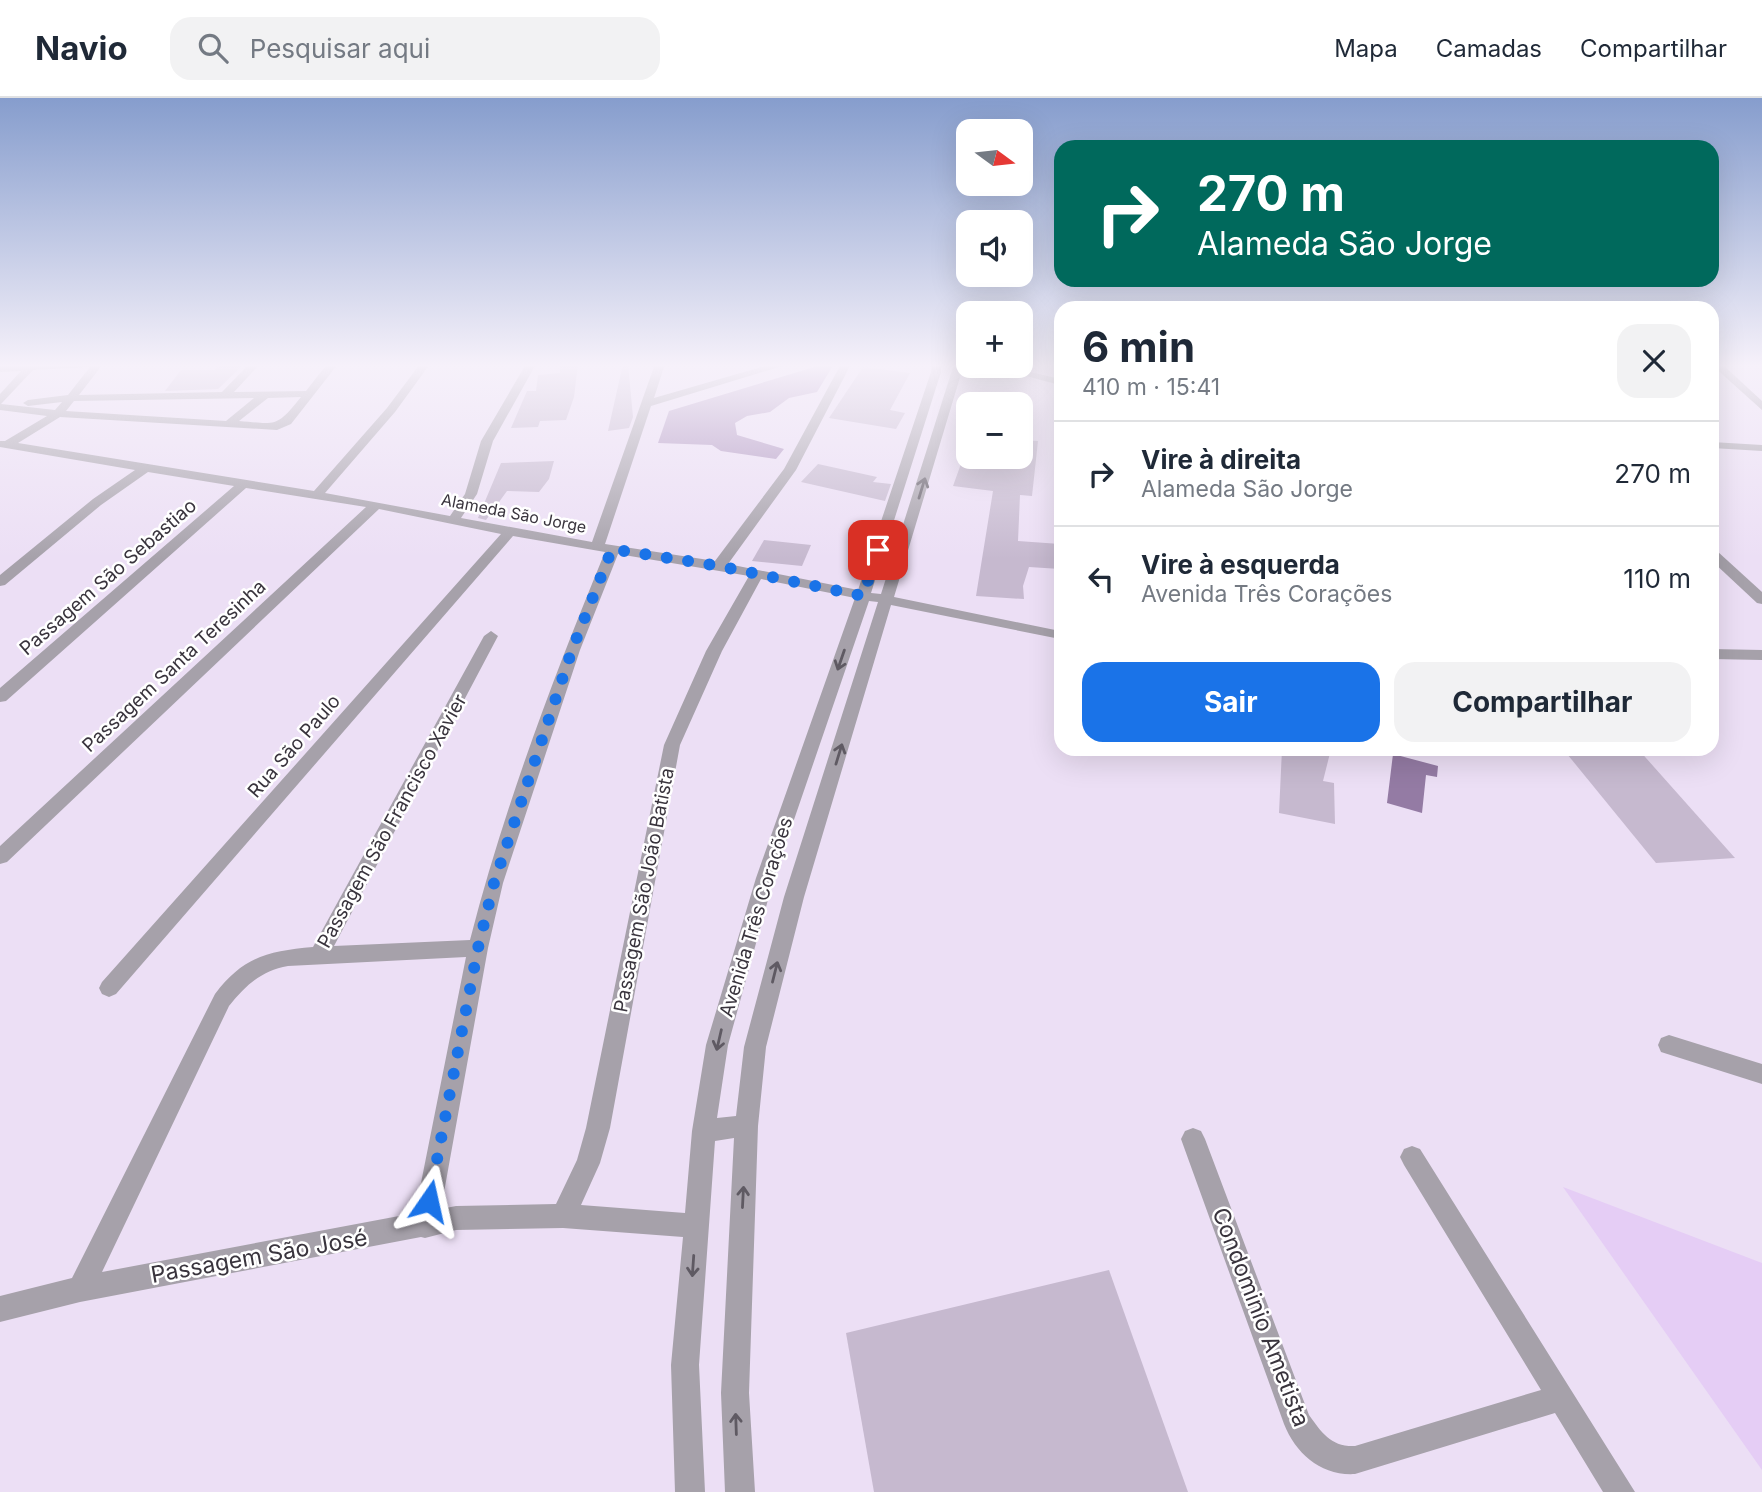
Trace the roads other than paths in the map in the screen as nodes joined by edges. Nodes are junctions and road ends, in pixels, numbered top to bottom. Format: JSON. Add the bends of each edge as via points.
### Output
{"nodes":[{"id":1,"x":32,"y":429,"type":"edge"},
{"id":2,"x":375,"y":429,"type":"edge"},
{"id":3,"x":494,"y":429,"type":"edge"},
{"id":4,"x":639,"y":429,"type":"edge"},
{"id":5,"x":812,"y":429,"type":"edge"},
{"id":6,"x":917,"y":429,"type":"edge"},
{"id":7,"x":939,"y":429,"type":"edge"},
{"id":8,"x":4,"y":445,"type":"edge"},
{"id":9,"x":1719,"y":445,"type":"edge"},
{"id":10,"x":1762,"y":448,"type":"edge"},
{"id":11,"x":144,"y":469,"type":"junction"},
{"id":12,"x":242,"y":485,"type":"junction"},
{"id":13,"x":317,"y":495,"type":"junction"},
{"id":14,"x":376,"y":505,"type":"junction"},
{"id":15,"x":454,"y":519,"type":"junction"},
{"id":16,"x":510,"y":531,"type":"junction"},
{"id":17,"x":605,"y":548,"type":"junction"},
{"id":18,"x":1719,"y":560,"type":"edge"},
{"id":19,"x":719,"y":566,"type":"junction"},
{"id":20,"x":756,"y":575,"type":"junction"},
{"id":21,"x":0,"y":582,"type":"edge"},
{"id":22,"x":863,"y":596,"type":"junction"},
{"id":23,"x":887,"y":600,"type":"junction"},
{"id":24,"x":1762,"y":600,"type":"edge"},
{"id":25,"x":1054,"y":634,"type":"edge"},
{"id":26,"x":491,"y":636,"type":"dead end"},
{"id":27,"x":1719,"y":654,"type":"edge"},
{"id":28,"x":1762,"y":655,"type":"edge"},
{"id":29,"x":0,"y":697,"type":"edge"},
{"id":30,"x":0,"y":857,"type":"edge"},
{"id":31,"x":478,"y":948,"type":"junction"},
{"id":32,"x":319,"y":955,"type":"junction"},
{"id":33,"x":110,"y":988,"type":"dead end"},
{"id":34,"x":1669,"y":1045,"type":"dead end"},
{"id":35,"x":1762,"y":1074,"type":"edge"},
{"id":36,"x":747,"y":1126,"type":"junction"},
{"id":37,"x":704,"y":1132,"type":"junction"},
{"id":38,"x":1193,"y":1139,"type":"dead end"},
{"id":39,"x":1412,"y":1157,"type":"dead end"},
{"id":40,"x":563,"y":1216,"type":"junction"},
{"id":41,"x":425,"y":1226,"type":"junction"},
{"id":42,"x":696,"y":1226,"type":"junction"},
{"id":43,"x":80,"y":1289,"type":"junction"},
{"id":44,"x":0,"y":1309,"type":"edge"},
{"id":45,"x":1560,"y":1398,"type":"junction"},
{"id":46,"x":690,"y":1492,"type":"edge"},
{"id":47,"x":740,"y":1492,"type":"edge"},
{"id":48,"x":1620,"y":1492,"type":"edge"}],
"edges":[{"from":1,"to":8,"type":"street"},
{"from":2,"to":13,"type":"street"},
{"from":3,"to":15,"type":"street","via":[[471,494]]},
{"from":4,"to":17,"type":"street"},
{"from":5,"to":19,"type":"street","via":[[790,470]]},
{"from":6,"to":22,"type":"street","name":"Avenida Três Corações"},
{"from":23,"to":7,"type":"street","name":"Avenida Três Corações","one_way":true},
{"from":8,"to":11,"type":"street","name":"Alameda São Jorge"},
{"from":9,"to":10,"type":"street"},
{"from":11,"to":12,"type":"street","name":"Alameda São Jorge"},
{"from":11,"to":21,"type":"street"},
{"from":12,"to":13,"type":"street","name":"Alameda São Jorge"},
{"from":12,"to":29,"type":"street","name":"Passagem São Sebastiao"},
{"from":13,"to":14,"type":"street","name":"Alameda São Jorge"},
{"from":14,"to":15,"type":"street","name":"Alameda São Jorge"},
{"from":14,"to":30,"type":"street","name":"Passagem Santa Teresinha"},
{"from":15,"to":16,"type":"street","name":"Alameda São Jorge"},
{"from":16,"to":17,"type":"street","name":"Alameda São Jorge"},
{"from":16,"to":33,"type":"street","name":"Rua São Paulo"},
{"from":17,"to":19,"type":"street","name":"Alameda São Jorge"},
{"from":17,"to":31,"type":"street","via":[[494,883]]},
{"from":18,"to":24,"type":"street"},
{"from":19,"to":20,"type":"street","name":"Alameda São Jorge"},
{"from":20,"to":22,"type":"street","name":"Alameda São Jorge"},
{"from":20,"to":40,"type":"street","name":"Passagem São João Batista","via":[[708,662],[672,745],[598,1128],[588,1163]]},
{"from":22,"to":23,"type":"street","name":"Alameda São Jorge"},
{"from":22,"to":37,"type":"street","name":"Avenida Três Corações","one_way":true,"via":[[736,974],[717,1045]]},
{"from":23,"to":25,"type":"street","name":"Alameda São Jorge"},
{"from":36,"to":23,"type":"street","name":"Avenida Três Corações","one_way":true,"via":[[755,1047],[794,897]]},
{"from":26,"to":32,"type":"street","name":"Passagem São Francisco Xavier"},
{"from":27,"to":28,"type":"street"},
{"from":31,"to":32,"type":"street"},
{"from":31,"to":41,"type":"street"},
{"from":32,"to":43,"type":"street","name":"Passagem São Francisco Xavier","via":[[270,959],[236,980]]},
{"from":34,"to":35,"type":"street"},
{"from":36,"to":37,"type":"street"},
{"from":47,"to":36,"type":"street","name":"Avenida Três Corações","one_way":true,"via":[[735,1393]]},
{"from":37,"to":42,"type":"street","name":"Avenida Três Corações"},
{"from":38,"to":45,"type":"street","name":"Condominio Ametista","via":[[1298,1424],[1323,1455],[1341,1462],[1355,1460]]},
{"from":39,"to":45,"type":"street"},
{"from":40,"to":41,"type":"street","name":"Passagem São José","via":[[456,1218]]},
{"from":40,"to":42,"type":"street","name":"Passagem São José"},
{"from":41,"to":43,"type":"street","name":"Passagem São José"},
{"from":42,"to":46,"type":"street","name":"Avenida Três Corações","one_way":true,"via":[[685,1366]]},
{"from":43,"to":44,"type":"street","name":"Passagem São José"},
{"from":45,"to":48,"type":"street"}]}
